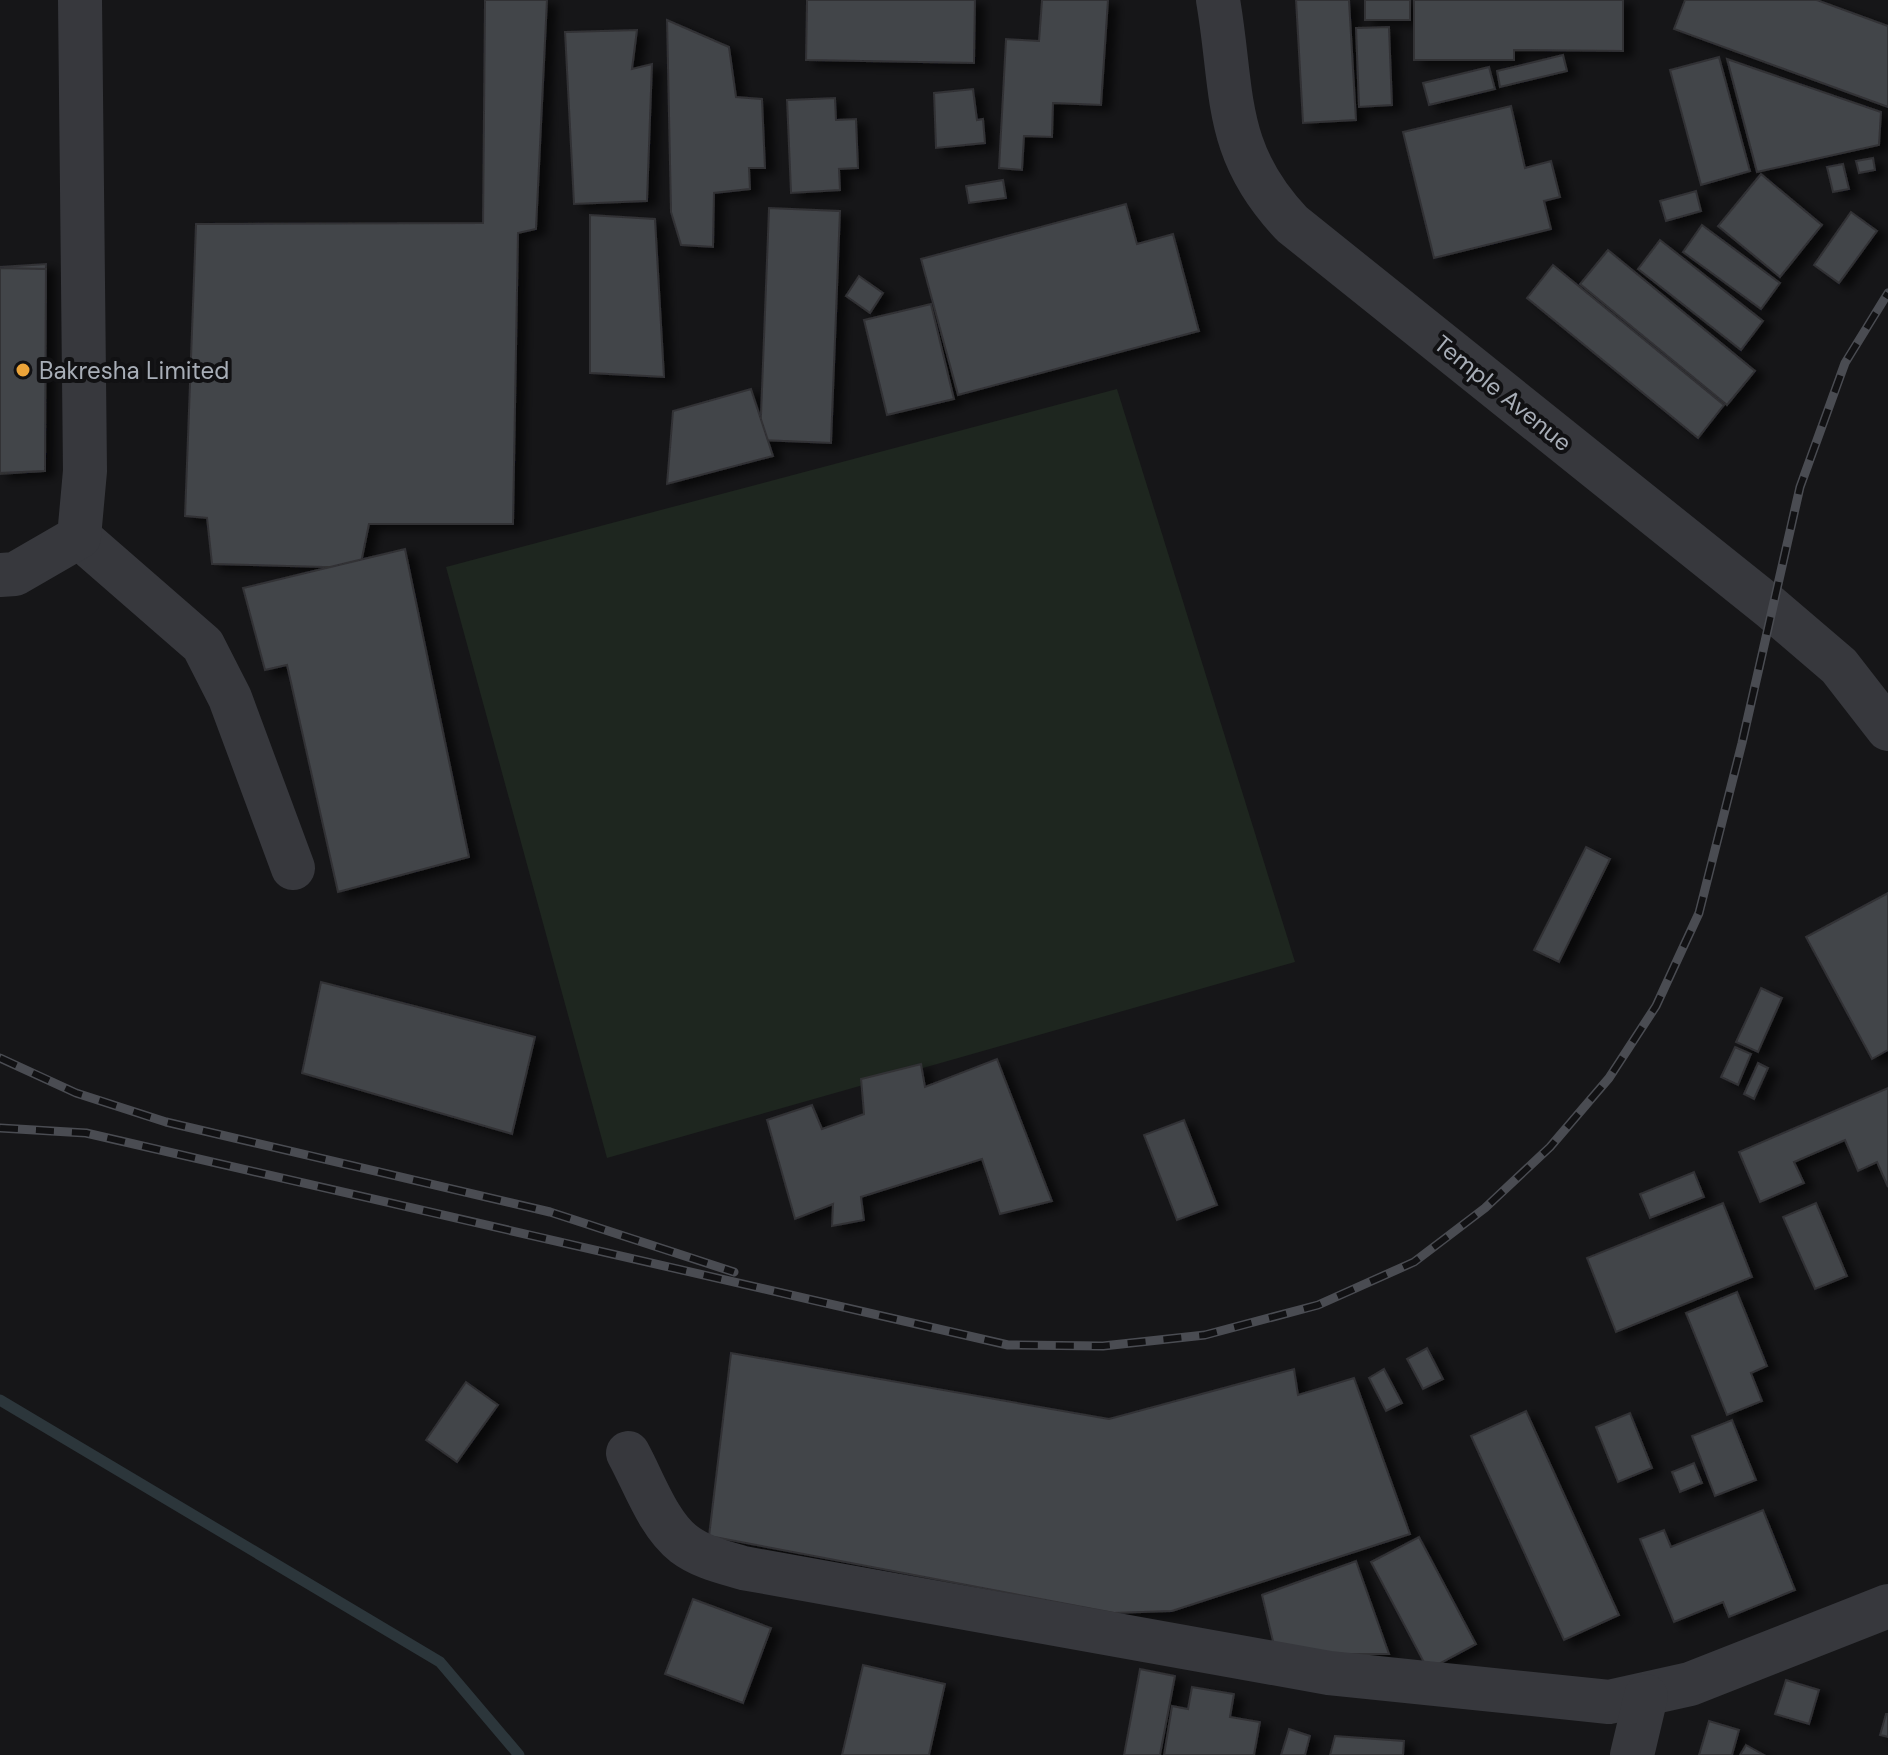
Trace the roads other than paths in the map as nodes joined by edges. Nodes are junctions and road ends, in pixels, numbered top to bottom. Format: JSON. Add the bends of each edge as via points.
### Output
{"nodes":[{"id":1,"x":80,"y":0,"type":"edge"},
{"id":2,"x":1218,"y":0,"type":"edge"},
{"id":3,"x":79,"y":537,"type":"junction"},
{"id":4,"x":0,"y":575,"type":"edge"},
{"id":5,"x":1888,"y":729,"type":"edge"},
{"id":6,"x":293,"y":868,"type":"dead end"},
{"id":7,"x":628,"y":1453,"type":"dead end"},
{"id":8,"x":1888,"y":1606,"type":"edge"},
{"id":9,"x":1646,"y":1696,"type":"junction"},
{"id":10,"x":1632,"y":1755,"type":"edge"}],
"edges":[{"from":1,"to":3,"type":"street","via":[[85,471]]},
{"from":2,"to":5,"type":"street","name":"Temple Avenue","via":[[1233,118],[1246,163],[1268,199],[1292,224],[1782,617],[1839,666]]},
{"from":3,"to":4,"type":"street","via":[[15,574]]},
{"from":3,"to":6,"type":"street","via":[[203,645],[230,698]]},
{"from":7,"to":9,"type":"street","via":[[684,1544],[743,1568],[1329,1673],[1571,1701]]},
{"from":8,"to":9,"type":"street","via":[[1690,1684]]},
{"from":9,"to":10,"type":"street"}]}
